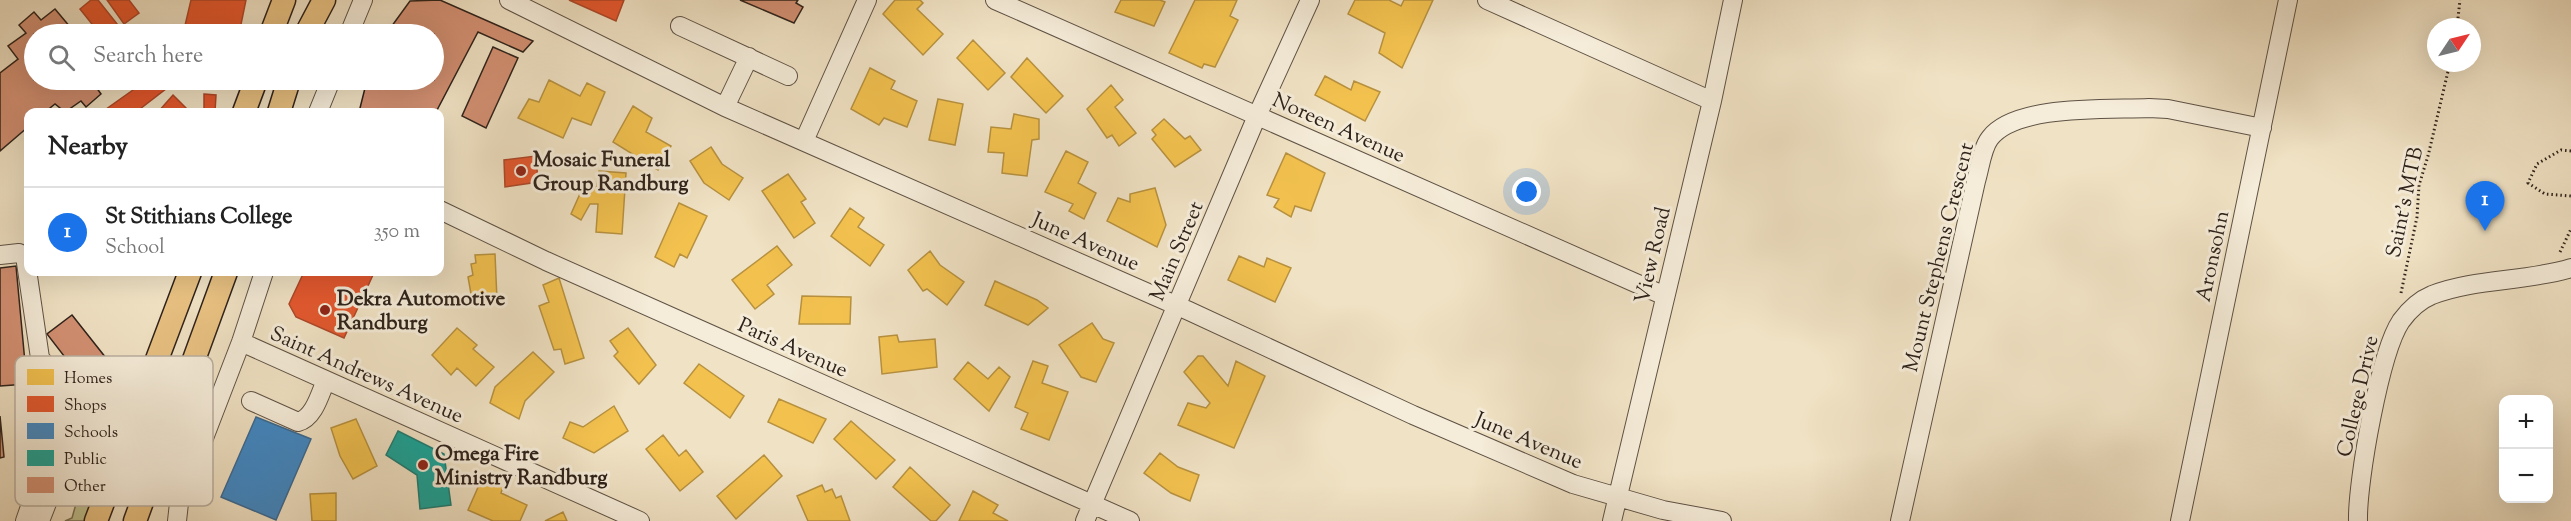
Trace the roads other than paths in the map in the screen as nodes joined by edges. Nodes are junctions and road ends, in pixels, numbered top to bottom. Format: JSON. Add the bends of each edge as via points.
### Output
{"nodes":[{"id":1,"x":324,"y":0,"type":"edge"},
{"id":2,"x":363,"y":0,"type":"edge"},
{"id":3,"x":509,"y":0,"type":"edge"},
{"id":4,"x":867,"y":0,"type":"edge"},
{"id":5,"x":995,"y":0,"type":"edge"},
{"id":6,"x":1310,"y":0,"type":"edge"},
{"id":7,"x":1487,"y":0,"type":"edge"},
{"id":8,"x":1733,"y":0,"type":"edge"},
{"id":9,"x":2288,"y":0,"type":"edge"},
{"id":10,"x":281,"y":2,"type":"edge"},
{"id":11,"x":274,"y":24,"type":"edge"},
{"id":12,"x":311,"y":24,"type":"edge"},
{"id":13,"x":353,"y":24,"type":"edge"},
{"id":14,"x":680,"y":26,"type":"dead end"},
{"id":15,"x":749,"y":57,"type":"junction"},
{"id":16,"x":788,"y":76,"type":"dead end"},
{"id":17,"x":252,"y":90,"type":"edge"},
{"id":18,"x":285,"y":90,"type":"edge"},
{"id":19,"x":327,"y":90,"type":"edge"},
{"id":20,"x":1712,"y":101,"type":"junction"},
{"id":21,"x":725,"y":107,"type":"junction"},
{"id":22,"x":246,"y":108,"type":"edge"},
{"id":23,"x":280,"y":108,"type":"edge"},
{"id":24,"x":320,"y":108,"type":"edge"},
{"id":25,"x":1257,"y":116,"type":"junction"},
{"id":26,"x":2262,"y":128,"type":"junction"},
{"id":27,"x":804,"y":141,"type":"junction"},
{"id":28,"x":444,"y":212,"type":"edge"},
{"id":29,"x":0,"y":255,"type":"edge"},
{"id":30,"x":24,"y":256,"type":"edge"},
{"id":31,"x":2571,"y":268,"type":"edge"},
{"id":32,"x":28,"y":276,"type":"edge"},
{"id":33,"x":189,"y":276,"type":"edge"},
{"id":34,"x":225,"y":276,"type":"edge"},
{"id":35,"x":263,"y":276,"type":"edge"},
{"id":36,"x":1665,"y":296,"type":"junction"},
{"id":37,"x":1177,"y":306,"type":"junction"},
{"id":38,"x":241,"y":342,"type":"junction"},
{"id":39,"x":40,"y":356,"type":"edge"},
{"id":40,"x":159,"y":356,"type":"edge"},
{"id":41,"x":195,"y":356,"type":"edge"},
{"id":42,"x":326,"y":380,"type":"junction"},
{"id":43,"x":251,"y":400,"type":"dead end"},
{"id":44,"x":213,"y":415,"type":"edge"},
{"id":45,"x":1618,"y":498,"type":"junction"},
{"id":46,"x":30,"y":506,"type":"edge"},
{"id":47,"x":46,"y":506,"type":"edge"},
{"id":48,"x":102,"y":506,"type":"edge"},
{"id":49,"x":141,"y":506,"type":"edge"},
{"id":50,"x":179,"y":506,"type":"edge"},
{"id":51,"x":1089,"y":513,"type":"edge"},
{"id":52,"x":2362,"y":519,"type":"edge"},
{"id":53,"x":25,"y":521,"type":"edge"},
{"id":54,"x":40,"y":521,"type":"edge"},
{"id":55,"x":96,"y":521,"type":"edge"},
{"id":56,"x":135,"y":521,"type":"edge"},
{"id":57,"x":177,"y":521,"type":"edge"},
{"id":58,"x":640,"y":521,"type":"edge"},
{"id":59,"x":1130,"y":521,"type":"edge"},
{"id":60,"x":1612,"y":521,"type":"edge"},
{"id":61,"x":1722,"y":521,"type":"edge"},
{"id":62,"x":1900,"y":521,"type":"edge"},
{"id":63,"x":2180,"y":521,"type":"edge"}],
"edges":[{"from":1,"to":12,"type":"main road"},
{"from":2,"to":13,"type":"street"},
{"from":3,"to":21,"type":"street","name":"June Avenue"},
{"from":4,"to":27,"type":"street"},
{"from":5,"to":25,"type":"street","name":"Noreen Avenue"},
{"from":6,"to":25,"type":"street","name":"Main Street"},
{"from":7,"to":20,"type":"street"},
{"from":8,"to":20,"type":"street","name":"View Road"},
{"from":9,"to":26,"type":"street","name":"Aronsohn"},
{"from":10,"to":11,"type":"main road"},
{"from":14,"to":15,"type":"street"},
{"from":15,"to":16,"type":"street"},
{"from":15,"to":21,"type":"street"},
{"from":17,"to":22,"type":"main road"},
{"from":18,"to":23,"type":"main road"},
{"from":19,"to":24,"type":"street"},
{"from":20,"to":36,"type":"street","name":"View Road"},
{"from":21,"to":27,"type":"street","name":"June Avenue"},
{"from":25,"to":36,"type":"street","name":"Noreen Avenue"},
{"from":25,"to":37,"type":"street","name":"Main Street"},
{"from":26,"to":62,"type":"street","name":"Mount Stephens Crescent","via":[[2149,108],[2035,114],[1996,130],[1988,140],[1976,181]]},
{"from":26,"to":63,"type":"street","name":"Aronsohn"},
{"from":27,"to":37,"type":"street","name":"June Avenue"},
{"from":28,"to":51,"type":"street","name":"Paris Avenue"},
{"from":29,"to":30,"type":"street"},
{"from":31,"to":52,"type":"street","name":"College Drive","via":[[2453,288],[2430,296],[2400,322],[2389,348],[2363,469]]},
{"from":32,"to":39,"type":"street"},
{"from":33,"to":40,"type":"main road"},
{"from":34,"to":41,"type":"main road"},
{"from":35,"to":38,"type":"street"},
{"from":36,"to":45,"type":"street","name":"View Road"},
{"from":37,"to":45,"type":"street","name":"June Avenue","via":[[1413,415],[1573,484]]},
{"from":37,"to":51,"type":"street","name":"Main Street"},
{"from":38,"to":42,"type":"street","name":"Saint Andrews Avenue"},
{"from":38,"to":44,"type":"street"},
{"from":42,"to":43,"type":"street","via":[[315,406],[298,422]]},
{"from":42,"to":58,"type":"street","name":"Saint Andrews Avenue"},
{"from":45,"to":60,"type":"street","name":"View Road"},
{"from":45,"to":61,"type":"street","name":"June Avenue"},
{"from":46,"to":53,"type":"street"},
{"from":47,"to":54,"type":"street"},
{"from":48,"to":55,"type":"main road"},
{"from":49,"to":56,"type":"main road"},
{"from":50,"to":57,"type":"street"},
{"from":51,"to":59,"type":"street","name":"Paris Avenue"}]}
